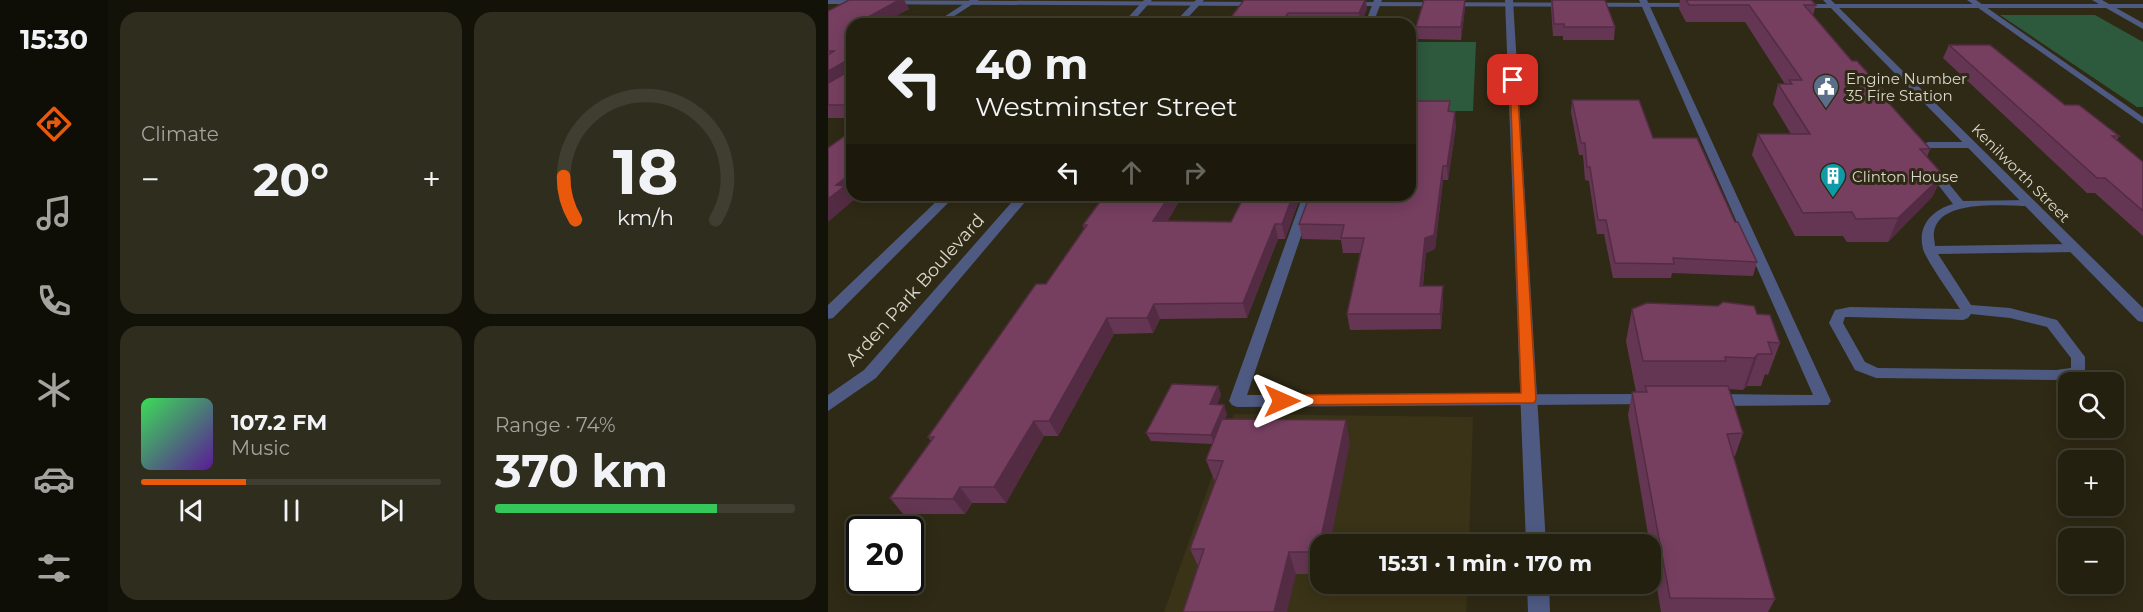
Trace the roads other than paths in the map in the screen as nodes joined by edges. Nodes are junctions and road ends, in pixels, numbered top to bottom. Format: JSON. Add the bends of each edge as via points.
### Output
{"nodes":[{"id":1,"x":1971,"y":0,"type":"edge"},
{"id":2,"x":2096,"y":0,"type":"edge"},
{"id":3,"x":972,"y":1,"type":"edge"},
{"id":4,"x":828,"y":2,"type":"edge"},
{"id":5,"x":1148,"y":2,"type":"edge"},
{"id":6,"x":1198,"y":2,"type":"edge"},
{"id":7,"x":1377,"y":2,"type":"edge"},
{"id":8,"x":1509,"y":2,"type":"edge"},
{"id":9,"x":1644,"y":3,"type":"edge"},
{"id":10,"x":1830,"y":3,"type":"edge"},
{"id":11,"x":1276,"y":4,"type":"edge"},
{"id":12,"x":1343,"y":4,"type":"edge"},
{"id":13,"x":1704,"y":6,"type":"edge"},
{"id":14,"x":1786,"y":6,"type":"edge"},
{"id":15,"x":1979,"y":6,"type":"junction"},
{"id":16,"x":2107,"y":6,"type":"junction"},
{"id":17,"x":2143,"y":6,"type":"edge"},
{"id":18,"x":946,"y":18,"type":"edge"},
{"id":19,"x":1132,"y":18,"type":"edge"},
{"id":20,"x":1183,"y":18,"type":"edge"},
{"id":21,"x":1371,"y":18,"type":"edge"},
{"id":22,"x":2143,"y":26,"type":"edge"},
{"id":23,"x":2143,"y":121,"type":"edge"},
{"id":24,"x":1971,"y":145,"type":"junction"},
{"id":25,"x":944,"y":201,"type":"edge"},
{"id":26,"x":1020,"y":201,"type":"edge"},
{"id":27,"x":1307,"y":201,"type":"edge"},
{"id":28,"x":2029,"y":203,"type":"junction"},
{"id":29,"x":1959,"y":204,"type":"junction"},
{"id":30,"x":2075,"y":248,"type":"junction"},
{"id":31,"x":1929,"y":250,"type":"junction"},
{"id":32,"x":1967,"y":309,"type":"junction"},
{"id":33,"x":828,"y":314,"type":"edge"},
{"id":34,"x":2142,"y":314,"type":"edge"},
{"id":35,"x":1529,"y":399,"type":"junction"},
{"id":36,"x":1670,"y":400,"type":"edge"},
{"id":37,"x":1706,"y":400,"type":"edge"},
{"id":38,"x":828,"y":404,"type":"edge"},
{"id":39,"x":1536,"y":534,"type":"edge"},
{"id":40,"x":1538,"y":594,"type":"edge"},
{"id":41,"x":1539,"y":612,"type":"edge"}],
"edges":[{"from":1,"to":15,"type":"lane"},
{"from":2,"to":16,"type":"street"},
{"from":3,"to":4,"type":"street"},
{"from":3,"to":5,"type":"street"},
{"from":3,"to":18,"type":"lane"},
{"from":5,"to":6,"type":"street"},
{"from":5,"to":19,"type":"street"},
{"from":6,"to":11,"type":"street"},
{"from":6,"to":20,"type":"street"},
{"from":7,"to":8,"type":"street"},
{"from":7,"to":12,"type":"street"},
{"from":7,"to":21,"type":"lane"},
{"from":8,"to":9,"type":"street"},
{"from":8,"to":35,"type":"street"},
{"from":9,"to":13,"type":"street"},
{"from":9,"to":37,"type":"lane","via":[[1823,401]]},
{"from":10,"to":14,"type":"street"},
{"from":10,"to":15,"type":"street"},
{"from":10,"to":24,"type":"street","name":"Kenilworth Street"},
{"from":15,"to":16,"type":"street"},
{"from":15,"to":23,"type":"lane"},
{"from":16,"to":17,"type":"street"},
{"from":16,"to":22,"type":"street"},
{"from":24,"to":28,"type":"street","name":"Kenilworth Street"},
{"from":24,"to":29,"type":"lane","via":[[1928,145],[1917,151]]},
{"from":25,"to":33,"type":"street","name":"Arden Park Boulevard"},
{"from":26,"to":38,"type":"street","name":"Arden Park Boulevard","via":[[870,374]]},
{"from":27,"to":35,"type":"lane","via":[[1237,401]]},
{"from":28,"to":29,"type":"lane"},
{"from":28,"to":30,"type":"street","name":"Kenilworth Street"},
{"from":29,"to":31,"type":"lane","via":[[1941,210],[1933,221],[1927,232]]},
{"from":30,"to":31,"type":"lane"},
{"from":30,"to":34,"type":"street","name":"Kenilworth Street"},
{"from":31,"to":32,"type":"lane"},
{"from":32,"to":32,"type":"lane","via":[[1963,315],[1850,312],[1840,314],[1836,323],[1860,366],[1876,373],[2078,372],[2078,357],[2052,323],[2010,313]]},
{"from":35,"to":36,"type":"lane"},
{"from":35,"to":39,"type":"street"},
{"from":40,"to":41,"type":"street"}]}
